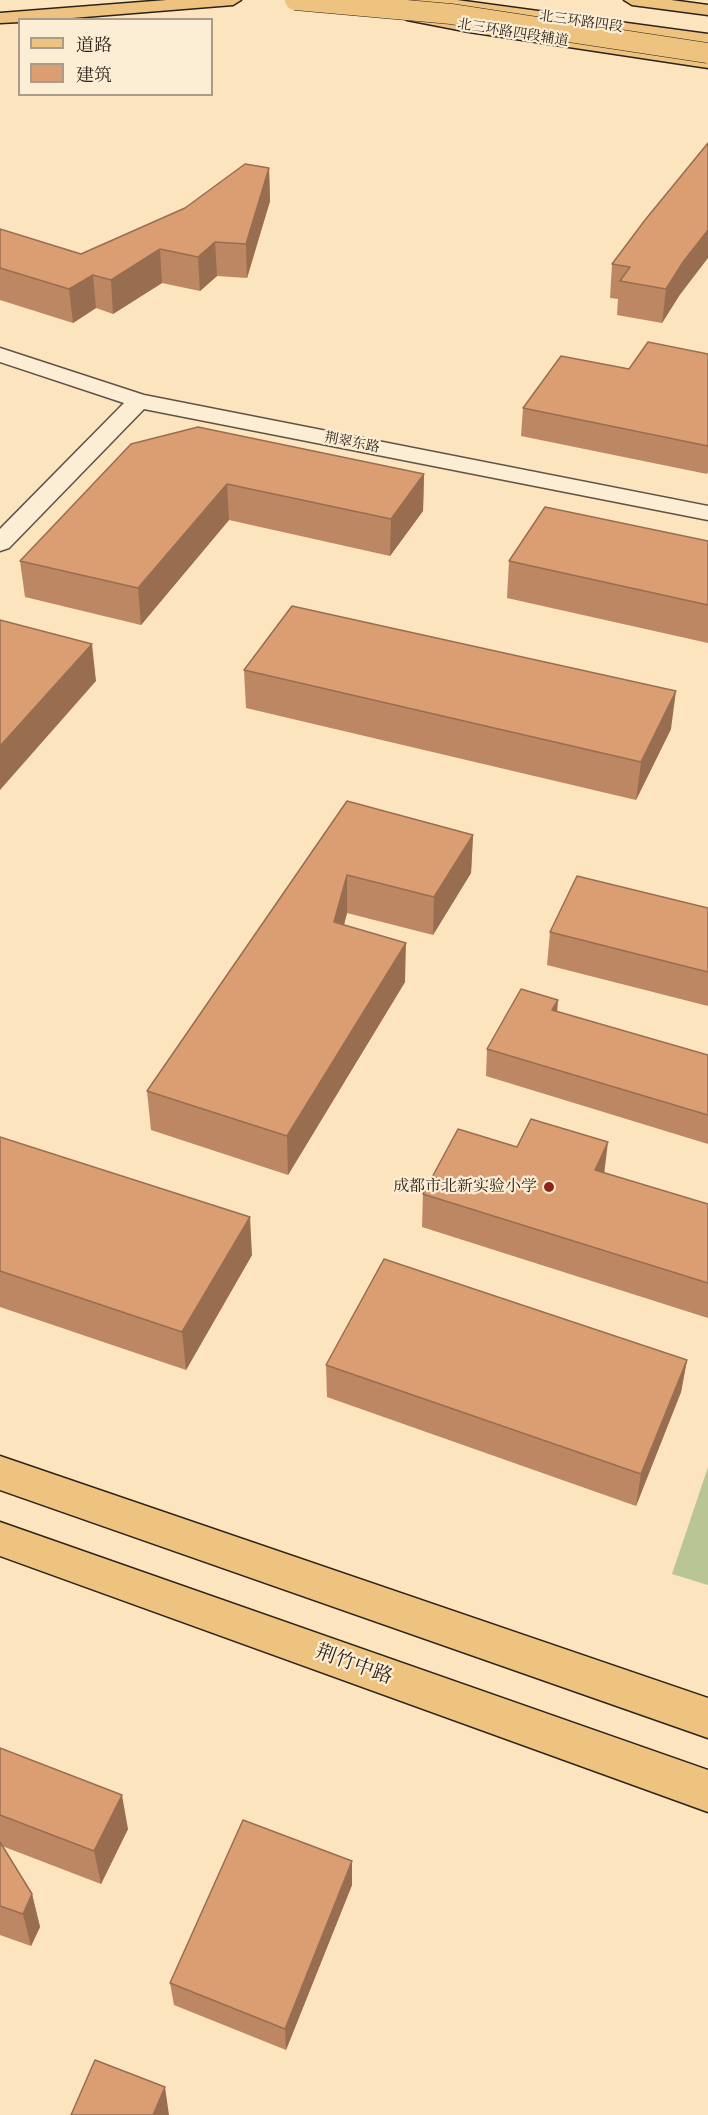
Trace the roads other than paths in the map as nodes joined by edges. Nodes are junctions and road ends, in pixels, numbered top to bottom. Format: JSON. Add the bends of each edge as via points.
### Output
{"nodes":[{"id":1,"x":233,"y":0,"type":"edge"},
{"id":2,"x":295,"y":0,"type":"edge"},
{"id":3,"x":319,"y":0,"type":"edge"},
{"id":4,"x":419,"y":0,"type":"edge"},
{"id":5,"x":632,"y":0,"type":"edge"},
{"id":6,"x":708,"y":10,"type":"edge"},
{"id":7,"x":0,"y":18,"type":"edge"},
{"id":8,"x":708,"y":39,"type":"edge"},
{"id":9,"x":708,"y":53,"type":"edge"},
{"id":10,"x":708,"y":63,"type":"edge"},
{"id":11,"x":0,"y":355,"type":"edge"},
{"id":12,"x":140,"y":401,"type":"junction"},
{"id":13,"x":708,"y":513,"type":"edge"},
{"id":14,"x":0,"y":543,"type":"edge"},
{"id":15,"x":0,"y":1473,"type":"edge"},
{"id":16,"x":0,"y":1539,"type":"edge"},
{"id":17,"x":708,"y":1719,"type":"edge"},
{"id":18,"x":708,"y":1791,"type":"edge"}],
"edges":[{"from":1,"to":7,"type":"main road"},
{"from":2,"to":9,"type":"main road","bridge":true,"via":[[368,3],[451,13]]},
{"from":3,"to":10,"type":"main road","name":"北三环路四段辅道"},
{"from":4,"to":8,"type":"main road","name":"北三环路四段"},
{"from":5,"to":6,"type":"main road","name":"北三环路四段"},
{"from":11,"to":12,"type":"street","name":"荆翠东路"},
{"from":12,"to":13,"type":"street","name":"荆翠东路"},
{"from":12,"to":14,"type":"street"},
{"from":15,"to":17,"type":"main road"},
{"from":16,"to":18,"type":"main road","name":"荆竹中路"}]}
